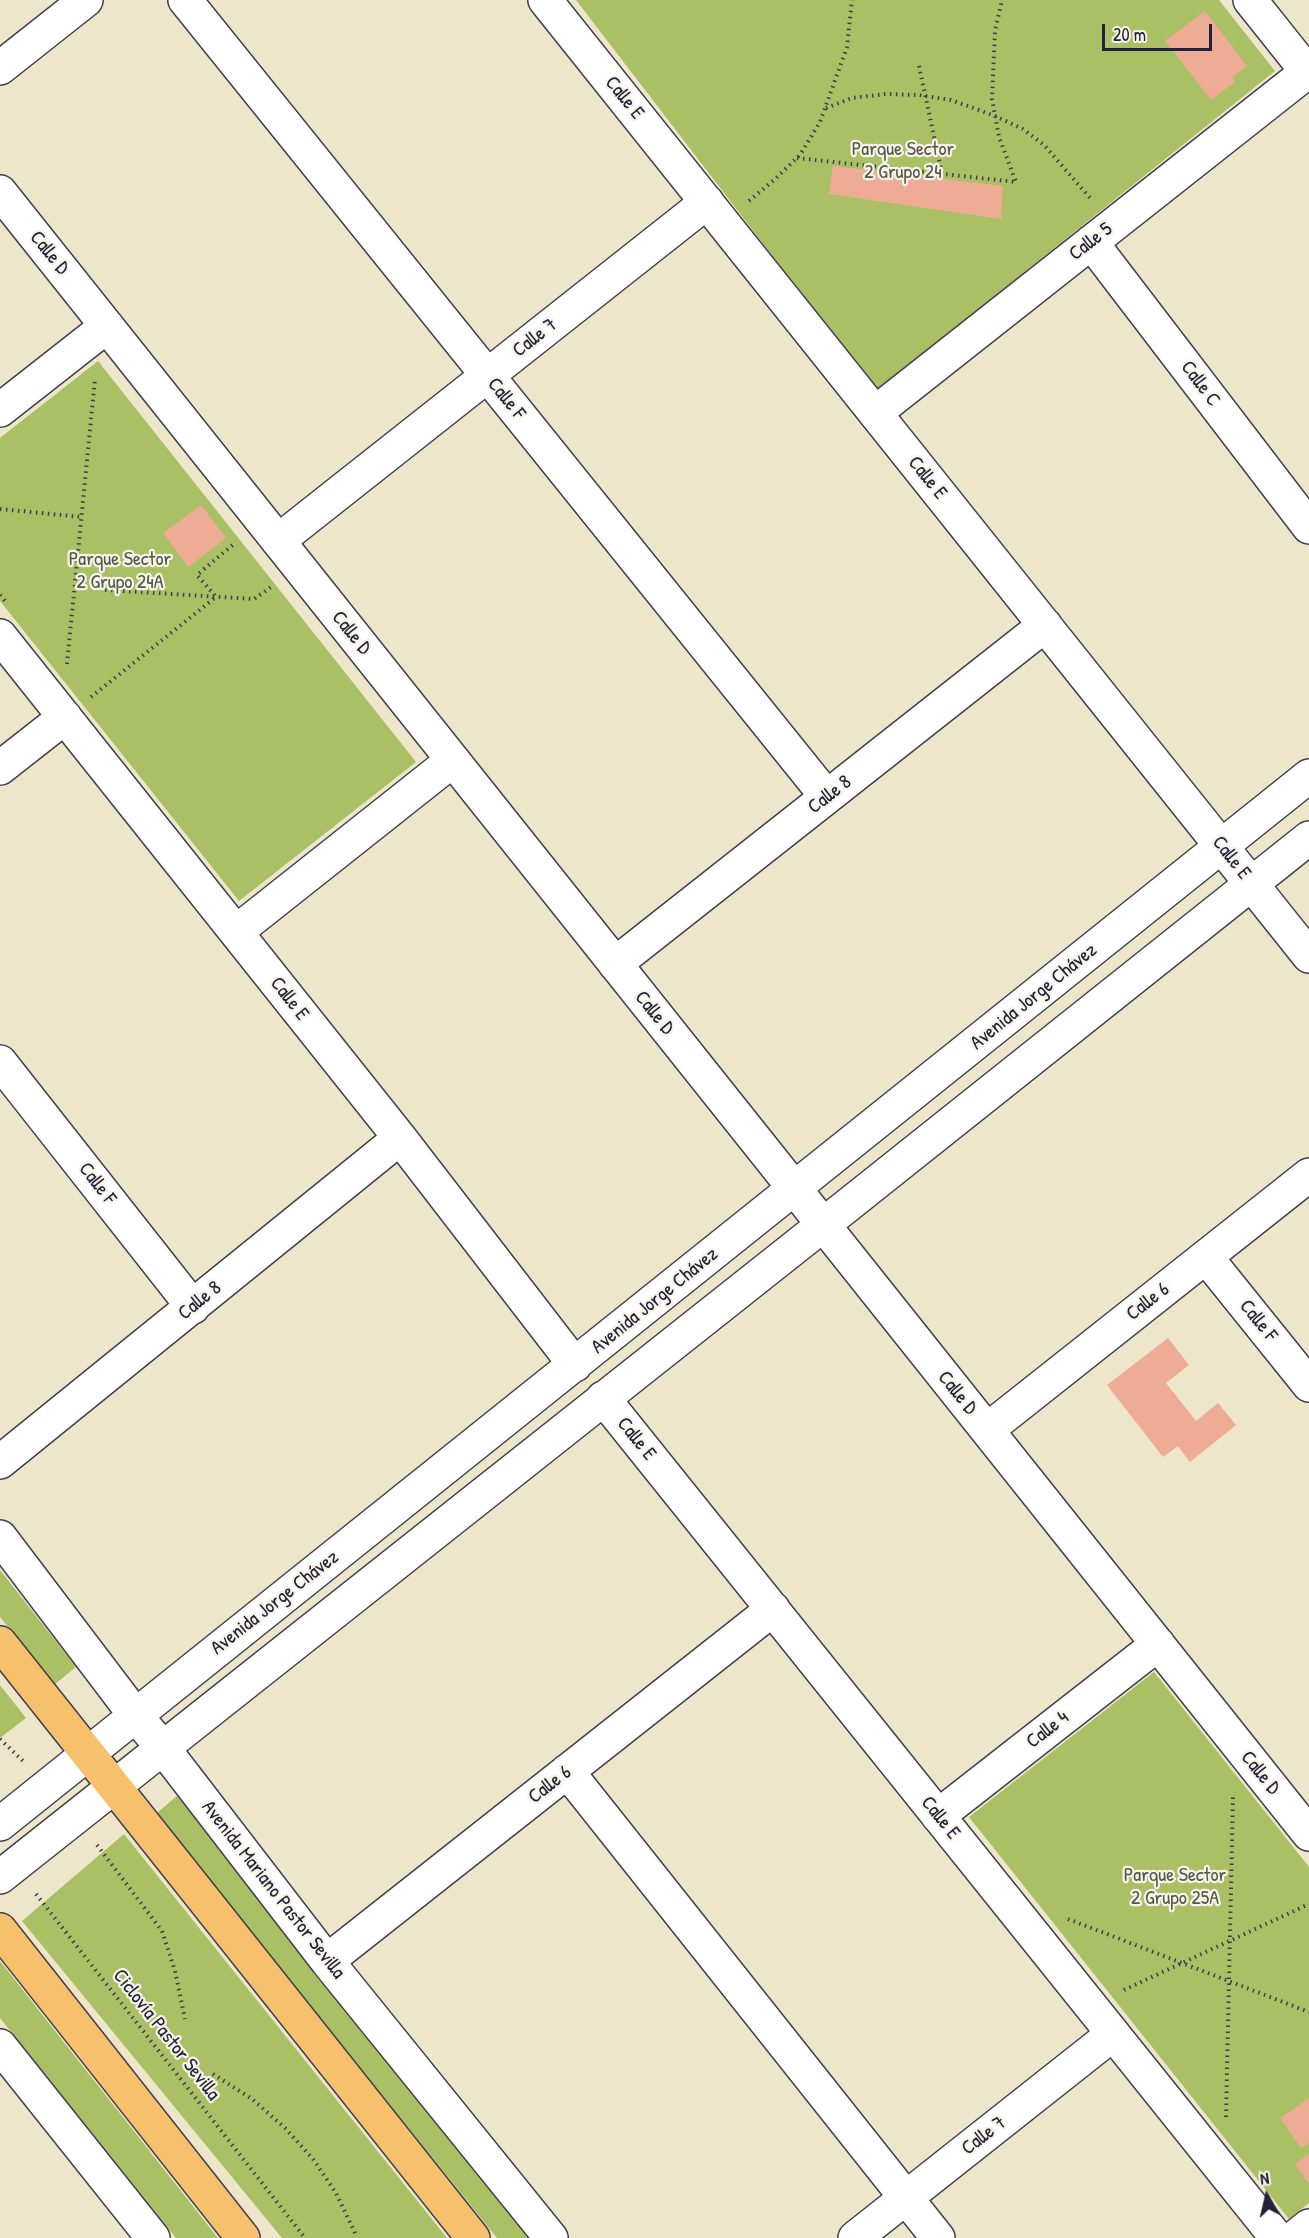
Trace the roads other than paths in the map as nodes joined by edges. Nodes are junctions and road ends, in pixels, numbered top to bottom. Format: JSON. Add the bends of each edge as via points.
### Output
{"nodes":[{"id":1,"x":86,"y":0,"type":"edge"},
{"id":2,"x":185,"y":0,"type":"edge"},
{"id":3,"x":545,"y":0,"type":"edge"},
{"id":4,"x":1250,"y":0,"type":"edge"},
{"id":5,"x":0,"y":68,"type":"edge"},
{"id":6,"x":1308,"y":73,"type":"edge"},
{"id":7,"x":0,"y":192,"type":"edge"},
{"id":8,"x":714,"y":212,"type":"junction"},
{"id":9,"x":1102,"y":233,"type":"junction"},
{"id":10,"x":107,"y":326,"type":"junction"},
{"id":11,"x":487,"y":376,"type":"junction"},
{"id":12,"x":0,"y":410,"type":"edge"},
{"id":13,"x":875,"y":413,"type":"junction"},
{"id":14,"x":1309,"y":527,"type":"edge"},
{"id":15,"x":288,"y":553,"type":"junction"},
{"id":16,"x":1045,"y":625,"type":"junction"},
{"id":17,"x":0,"y":636,"type":"edge"},
{"id":18,"x":65,"y":717,"type":"junction"},
{"id":19,"x":453,"y":760,"type":"junction"},
{"id":20,"x":0,"y":768,"type":"edge"},
{"id":21,"x":1309,"y":776,"type":"edge"},
{"id":22,"x":827,"y":797,"type":"junction"},
{"id":23,"x":1309,"y":838,"type":"edge"},
{"id":24,"x":1222,"y":846,"type":"junction"},
{"id":25,"x":1252,"y":884,"type":"junction"},
{"id":26,"x":236,"y":932,"type":"junction"},
{"id":27,"x":1309,"y":956,"type":"edge"},
{"id":28,"x":615,"y":964,"type":"junction"},
{"id":29,"x":0,"y":1062,"type":"edge"},
{"id":30,"x":400,"y":1138,"type":"junction"},
{"id":31,"x":1309,"y":1175,"type":"edge"},
{"id":32,"x":795,"y":1189,"type":"junction"},
{"id":33,"x":823,"y":1226,"type":"junction"},
{"id":34,"x":1206,"y":1257,"type":"junction"},
{"id":35,"x":193,"y":1307,"type":"junction"},
{"id":36,"x":575,"y":1365,"type":"junction"},
{"id":37,"x":1309,"y":1386,"type":"edge"},
{"id":38,"x":603,"y":1398,"type":"junction"},
{"id":39,"x":987,"y":1430,"type":"junction"},
{"id":40,"x":0,"y":1462,"type":"edge"},
{"id":41,"x":0,"y":1537,"type":"edge"},
{"id":42,"x":773,"y":1609,"type":"junction"},
{"id":43,"x":0,"y":1643,"type":"edge"},
{"id":44,"x":1158,"y":1644,"type":"junction"},
{"id":45,"x":135,"y":1715,"type":"junction"},
{"id":46,"x":163,"y":1748,"type":"junction"},
{"id":47,"x":88,"y":1755,"type":"junction"},
{"id":48,"x":567,"y":1771,"type":"junction"},
{"id":49,"x":113,"y":1788,"type":"junction"},
{"id":50,"x":938,"y":1816,"type":"junction"},
{"id":51,"x":0,"y":1824,"type":"edge"},
{"id":52,"x":1309,"y":1834,"type":"edge"},
{"id":53,"x":7,"y":1872,"type":"edge"},
{"id":54,"x":0,"y":1930,"type":"edge"},
{"id":55,"x":327,"y":1961,"type":"junction"},
{"id":56,"x":1113,"y":2034,"type":"junction"},
{"id":57,"x":0,"y":2046,"type":"edge"},
{"id":58,"x":906,"y":2198,"type":"junction"},
{"id":59,"x":1309,"y":2226,"type":"edge"},
{"id":60,"x":153,"y":2238,"type":"edge"},
{"id":61,"x":243,"y":2238,"type":"edge"},
{"id":62,"x":473,"y":2238,"type":"edge"},
{"id":63,"x":551,"y":2238,"type":"edge"},
{"id":64,"x":855,"y":2238,"type":"edge"},
{"id":65,"x":938,"y":2238,"type":"edge"},
{"id":66,"x":1277,"y":2238,"type":"edge"},
{"id":67,"x":1294,"y":2238,"type":"edge"}],
"edges":[{"from":1,"to":5,"type":"street"},
{"from":2,"to":11,"type":"street","name":"Calle F"},
{"from":3,"to":8,"type":"street","name":"Calle E"},
{"from":4,"to":6,"type":"street"},
{"from":6,"to":9,"type":"street","name":"Calle 5"},
{"from":7,"to":10,"type":"street","name":"Calle D"},
{"from":8,"to":11,"type":"street","name":"Calle 7"},
{"from":8,"to":13,"type":"street","name":"Calle E"},
{"from":9,"to":13,"type":"street","name":"Calle 5"},
{"from":9,"to":14,"type":"street","name":"Calle C"},
{"from":10,"to":12,"type":"street"},
{"from":10,"to":15,"type":"street","name":"Calle D"},
{"from":11,"to":15,"type":"street","name":"Calle 7"},
{"from":11,"to":22,"type":"street","name":"Calle F"},
{"from":13,"to":16,"type":"street","name":"Calle E"},
{"from":15,"to":19,"type":"street","name":"Calle D"},
{"from":16,"to":22,"type":"street","name":"Calle 8"},
{"from":16,"to":24,"type":"street","name":"Calle E"},
{"from":17,"to":18,"type":"street","name":"Calle E"},
{"from":18,"to":20,"type":"street"},
{"from":18,"to":26,"type":"street","name":"Calle E"},
{"from":19,"to":26,"type":"street"},
{"from":19,"to":28,"type":"street","name":"Calle D"},
{"from":21,"to":24,"type":"street","name":"Avenida Jorge Chávez"},
{"from":22,"to":28,"type":"street","name":"Calle 8"},
{"from":23,"to":25,"type":"street"},
{"from":24,"to":25,"type":"street","name":"Calle E"},
{"from":24,"to":32,"type":"street","name":"Avenida Jorge Chávez"},
{"from":25,"to":27,"type":"street","name":"Calle E"},
{"from":25,"to":33,"type":"street"},
{"from":26,"to":30,"type":"street","name":"Calle E"},
{"from":28,"to":32,"type":"street","name":"Calle D"},
{"from":29,"to":35,"type":"street","name":"Calle F"},
{"from":30,"to":35,"type":"street","name":"Calle 8"},
{"from":30,"to":36,"type":"street","name":"Calle E"},
{"from":31,"to":34,"type":"street","name":"Calle 6"},
{"from":32,"to":33,"type":"street","name":"Calle D"},
{"from":32,"to":36,"type":"street","name":"Avenida Jorge Chávez"},
{"from":33,"to":38,"type":"street"},
{"from":33,"to":39,"type":"street","name":"Calle D"},
{"from":34,"to":37,"type":"street","name":"Calle F"},
{"from":34,"to":39,"type":"street","name":"Calle 6"},
{"from":35,"to":40,"type":"street","name":"Calle 8"},
{"from":36,"to":45,"type":"street","name":"Avenida Jorge Chávez"},
{"from":38,"to":42,"type":"street","name":"Calle E"},
{"from":38,"to":46,"type":"street"},
{"from":39,"to":44,"type":"street","name":"Calle D"},
{"from":41,"to":45,"type":"street","name":"Avenida Mariano Pastor Sevilla"},
{"from":42,"to":48,"type":"street","name":"Calle 6"},
{"from":42,"to":50,"type":"street","name":"Calle E"},
{"from":43,"to":47,"type":"main road"},
{"from":44,"to":50,"type":"street","name":"Calle 4"},
{"from":44,"to":52,"type":"street","name":"Calle D"},
{"from":45,"to":46,"type":"street","name":"Avenida Mariano Pastor Sevilla"},
{"from":45,"to":47,"type":"street","name":"Avenida Jorge Chávez"},
{"from":46,"to":49,"type":"street"},
{"from":46,"to":55,"type":"street","name":"Avenida Mariano Pastor Sevilla"},
{"from":47,"to":49,"type":"main road"},
{"from":47,"to":51,"type":"street","name":"Avenida Jorge Chávez"},
{"from":48,"to":55,"type":"street","name":"Calle 6"},
{"from":48,"to":58,"type":"street"},
{"from":49,"to":53,"type":"street"},
{"from":49,"to":62,"type":"main road"},
{"from":50,"to":56,"type":"street","name":"Calle E"},
{"from":54,"to":61,"type":"main road"},
{"from":55,"to":63,"type":"street","name":"Avenida Mariano Pastor Sevilla"},
{"from":56,"to":58,"type":"street","name":"Calle 7"},
{"from":56,"to":66,"type":"street","name":"Calle E"},
{"from":57,"to":60,"type":"street"},
{"from":58,"to":64,"type":"street","name":"Calle 7"},
{"from":58,"to":65,"type":"street"},
{"from":59,"to":67,"type":"street"}]}
